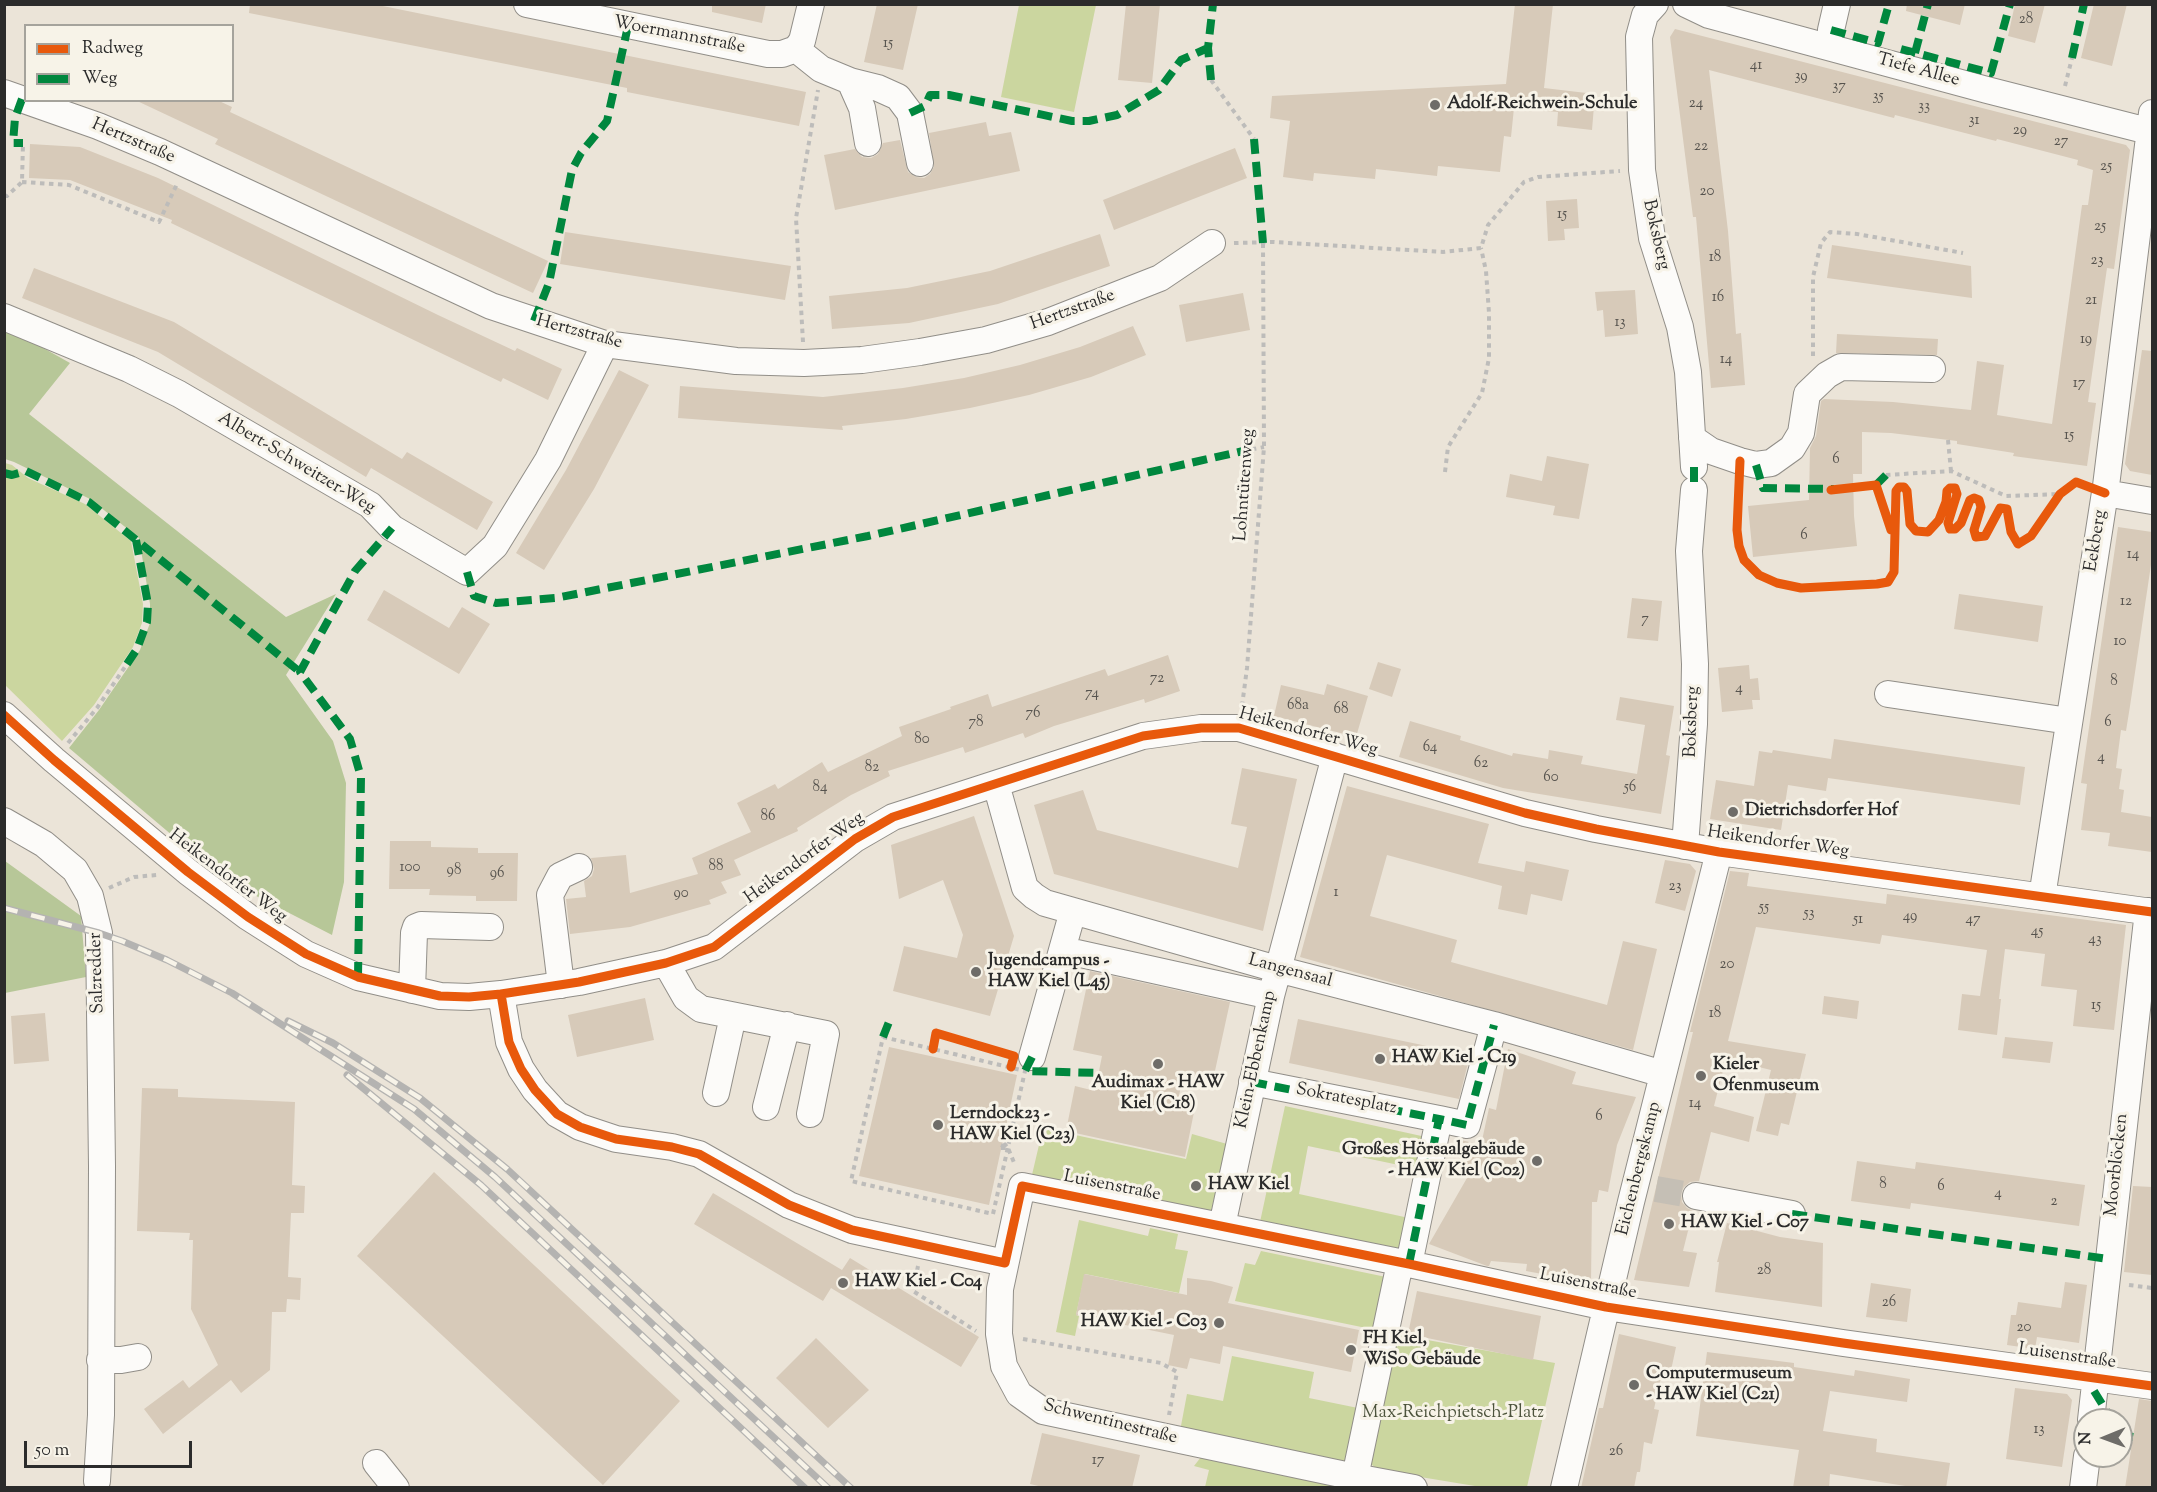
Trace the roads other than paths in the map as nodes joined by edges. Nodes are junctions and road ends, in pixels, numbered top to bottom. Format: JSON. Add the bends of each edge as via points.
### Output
{"nodes":[{"id":1,"x":526,"y":4,"type":"edge"},
{"id":2,"x":811,"y":4,"type":"edge"},
{"id":3,"x":1655,"y":4,"type":"edge"},
{"id":4,"x":1686,"y":4,"type":"edge"},
{"id":5,"x":1837,"y":4,"type":"edge"},
{"id":6,"x":1831,"y":30,"type":"dead end"},
{"id":7,"x":795,"y":50,"type":"junction"},
{"id":8,"x":850,"y":81,"type":"junction"},
{"id":9,"x":4,"y":93,"type":"edge"},
{"id":10,"x":24,"y":100,"type":"edge"},
{"id":11,"x":30,"y":102,"type":"edge"},
{"id":12,"x":2152,"y":126,"type":"edge"},
{"id":13,"x":868,"y":143,"type":"dead end"},
{"id":14,"x":920,"y":163,"type":"dead end"},
{"id":15,"x":1212,"y":243,"type":"road end"},
{"id":16,"x":4,"y":317,"type":"edge"},
{"id":17,"x":605,"y":344,"type":"junction"},
{"id":18,"x":1932,"y":369,"type":"dead end"},
{"id":19,"x":1692,"y":438,"type":"junction"},
{"id":20,"x":2104,"y":493,"type":"junction"},
{"id":21,"x":2152,"y":501,"type":"edge"},
{"id":22,"x":1888,"y":694,"type":"dead end"},
{"id":23,"x":4,"y":716,"type":"edge"},
{"id":24,"x":2069,"y":721,"type":"junction"},
{"id":25,"x":1335,"y":756,"type":"junction"},
{"id":26,"x":996,"y":784,"type":"junction"},
{"id":27,"x":4,"y":821,"type":"edge"},
{"id":28,"x":1685,"y":846,"type":"junction"},
{"id":29,"x":1719,"y":852,"type":"junction"},
{"id":30,"x":579,"y":867,"type":"dead end"},
{"id":31,"x":2042,"y":897,"type":"junction"},
{"id":32,"x":1074,"y":911,"type":"junction"},
{"id":33,"x":2150,"y":911,"type":"edge"},
{"id":34,"x":490,"y":927,"type":"dead end"},
{"id":35,"x":1063,"y":950,"type":"junction"},
{"id":36,"x":666,"y":963,"type":"junction"},
{"id":37,"x":1278,"y":969,"type":"junction"},
{"id":38,"x":561,"y":985,"type":"junction"},
{"id":39,"x":412,"y":990,"type":"junction"},
{"id":40,"x":501,"y":994,"type":"junction"},
{"id":41,"x":1270,"y":996,"type":"junction"},
{"id":42,"x":733,"y":1016,"type":"junction"},
{"id":43,"x":787,"y":1025,"type":"junction"},
{"id":44,"x":1494,"y":1025,"type":"junction"},
{"id":45,"x":1032,"y":1058,"type":"dead end"},
{"id":46,"x":1663,"y":1074,"type":"junction"},
{"id":47,"x":1252,"y":1082,"type":"junction"},
{"id":48,"x":716,"y":1093,"type":"dead end"},
{"id":49,"x":766,"y":1107,"type":"dead end"},
{"id":50,"x":810,"y":1114,"type":"dead end"},
{"id":51,"x":1439,"y":1119,"type":"junction"},
{"id":52,"x":1022,"y":1186,"type":"joint"},
{"id":53,"x":1696,"y":1196,"type":"tunnel mouth"},
{"id":54,"x":1792,"y":1214,"type":"dead end"},
{"id":55,"x":1222,"y":1226,"type":"junction"},
{"id":56,"x":1005,"y":1263,"type":"junction"},
{"id":57,"x":1404,"y":1263,"type":"junction"},
{"id":58,"x":1606,"y":1307,"type":"junction"},
{"id":59,"x":138,"y":1357,"type":"dead end"},
{"id":60,"x":100,"y":1360,"type":"junction"},
{"id":61,"x":2096,"y":1378,"type":"junction"},
{"id":62,"x":2152,"y":1386,"type":"edge"},
{"id":63,"x":2092,"y":1408,"type":"edge"},
{"id":64,"x":376,"y":1463,"type":"dead end"},
{"id":65,"x":2086,"y":1468,"type":"edge"},
{"id":66,"x":1355,"y":1477,"type":"junction"},
{"id":67,"x":97,"y":1481,"type":"dead end"},
{"id":68,"x":396,"y":1488,"type":"edge"},
{"id":69,"x":1414,"y":1488,"type":"edge"},
{"id":70,"x":1564,"y":1488,"type":"edge"},
{"id":71,"x":2083,"y":1488,"type":"edge"}],
"edges":[{"from":1,"to":7,"type":"street","name":"Woermannstraße","via":[[768,54]]},
{"from":2,"to":7,"type":"street","via":[[802,41]]},
{"from":3,"to":19,"type":"street","name":"Boksberg","via":[[1645,15],[1639,37],[1642,170],[1652,238],[1680,327],[1688,372]]},
{"from":4,"to":12,"type":"street","name":"Tiefe Allee","via":[[1709,15],[2060,108]]},
{"from":5,"to":6,"type":"street"},
{"from":7,"to":8,"type":"street","via":[[821,69]]},
{"from":8,"to":13,"type":"street","via":[[862,108]]},
{"from":8,"to":14,"type":"street","via":[[898,97],[910,112]]},
{"from":9,"to":10,"type":"street","name":"Hertzstraße"},
{"from":11,"to":17,"type":"street","name":"Hertzstraße","via":[[160,152],[491,306]]},
{"from":12,"to":20,"type":"street","name":"Eekberg"},
{"from":15,"to":17,"type":"street","name":"Hertzstraße","via":[[1160,278],[1048,322],[986,340],[920,352],[804,363],[736,361]]},
{"from":16,"to":17,"type":"street","name":"Albert-Schweitzer-Weg","via":[[179,394],[370,505],[392,528],[467,572],[495,546],[548,460]]},
{"from":18,"to":19,"type":"street","via":[[1841,367],[1827,375],[1808,394],[1802,434],[1792,448],[1771,463],[1740,461],[1710,450]]},
{"from":19,"to":28,"type":"street","name":"Boksberg","via":[[1694,478],[1689,551],[1694,724]]},
{"from":20,"to":21,"type":"street"},
{"from":20,"to":24,"type":"street","name":"Eekberg"},
{"from":22,"to":24,"type":"street"},
{"from":23,"to":39,"type":"street","name":"Heikendorfer Weg","via":[[188,872],[248,917],[306,954],[358,977]]},
{"from":24,"to":31,"type":"street","name":"Eekberg"},
{"from":25,"to":26,"type":"street","name":"Heikendorfer Weg","via":[[1239,728],[1201,728],[1143,736]]},
{"from":25,"to":28,"type":"street","name":"Heikendorfer Weg","via":[[1525,813]]},
{"from":25,"to":37,"type":"street","name":"Klein-Ebbenkamp"},
{"from":26,"to":32,"type":"street","name":"Langensaal","via":[[1025,888],[1045,903]]},
{"from":26,"to":36,"type":"street","name":"Heikendorfer Weg","via":[[893,817],[855,839],[714,946]]},
{"from":27,"to":60,"type":"street","name":"Salzredder","via":[[44,843],[75,870],[90,897],[99,933]]},
{"from":28,"to":29,"type":"street","name":"Heikendorfer Weg"},
{"from":29,"to":31,"type":"street","name":"Heikendorfer Weg"},
{"from":29,"to":46,"type":"street","name":"Eichenbergskamp"},
{"from":30,"to":38,"type":"street","via":[[560,876],[550,895]]},
{"from":31,"to":33,"type":"street","name":"Heikendorfer Weg"},
{"from":32,"to":35,"type":"street"},
{"from":32,"to":37,"type":"street","name":"Langensaal"},
{"from":33,"to":61,"type":"street","name":"Moorblöcken"},
{"from":34,"to":39,"type":"street","via":[[416,927]]},
{"from":35,"to":41,"type":"street"},
{"from":35,"to":45,"type":"street"},
{"from":36,"to":38,"type":"street","name":"Heikendorfer Weg"},
{"from":36,"to":42,"type":"street","via":[[686,998],[701,1010]]},
{"from":37,"to":41,"type":"street","name":"Klein-Ebbenkamp"},
{"from":37,"to":44,"type":"street","name":"Langensaal"},
{"from":38,"to":40,"type":"street","name":"Heikendorfer Weg"},
{"from":39,"to":40,"type":"street","name":"Heikendorfer Weg","via":[[440,996]]},
{"from":40,"to":56,"type":"street","via":[[509,1042],[521,1069],[557,1114],[580,1127],[616,1139],[699,1154],[806,1213],[852,1230]]},
{"from":41,"to":47,"type":"street","name":"Klein-Ebbenkamp"},
{"from":42,"to":43,"type":"street"},
{"from":42,"to":48,"type":"street"},
{"from":43,"to":49,"type":"street"},
{"from":43,"to":50,"type":"street","via":[[826,1034]]},
{"from":44,"to":46,"type":"street","name":"Langensaal"},
{"from":44,"to":51,"type":"street","name":"Sokratesplatz","via":[[1467,1125]]},
{"from":46,"to":58,"type":"street","name":"Eichenbergskamp","via":[[1646,1187]]},
{"from":47,"to":51,"type":"street","name":"Sokratesplatz"},
{"from":47,"to":55,"type":"street","name":"Klein-Ebbenkamp"},
{"from":51,"to":57,"type":"street"},
{"from":52,"to":55,"type":"street","name":"Luisenstraße"},
{"from":52,"to":56,"type":"street","name":"Schwentinestraße"},
{"from":53,"to":54,"type":"street"},
{"from":55,"to":57,"type":"street","name":"Luisenstraße"},
{"from":56,"to":66,"type":"street","name":"Schwentinestraße","via":[[999,1335],[1004,1366],[1019,1394],[1043,1411]]},
{"from":57,"to":58,"type":"street","name":"Luisenstraße"},
{"from":57,"to":66,"type":"street"},
{"from":58,"to":61,"type":"street","name":"Luisenstraße"},
{"from":58,"to":70,"type":"street","name":"Eichenbergskamp"},
{"from":59,"to":60,"type":"street"},
{"from":60,"to":67,"type":"street","name":"Salzredder"},
{"from":61,"to":62,"type":"street","name":"Luisenstraße"},
{"from":61,"to":63,"type":"street","name":"Moorblöcken"},
{"from":64,"to":68,"type":"street"},
{"from":65,"to":71,"type":"street"},
{"from":66,"to":69,"type":"street","name":"Schwentinestraße"}]}
